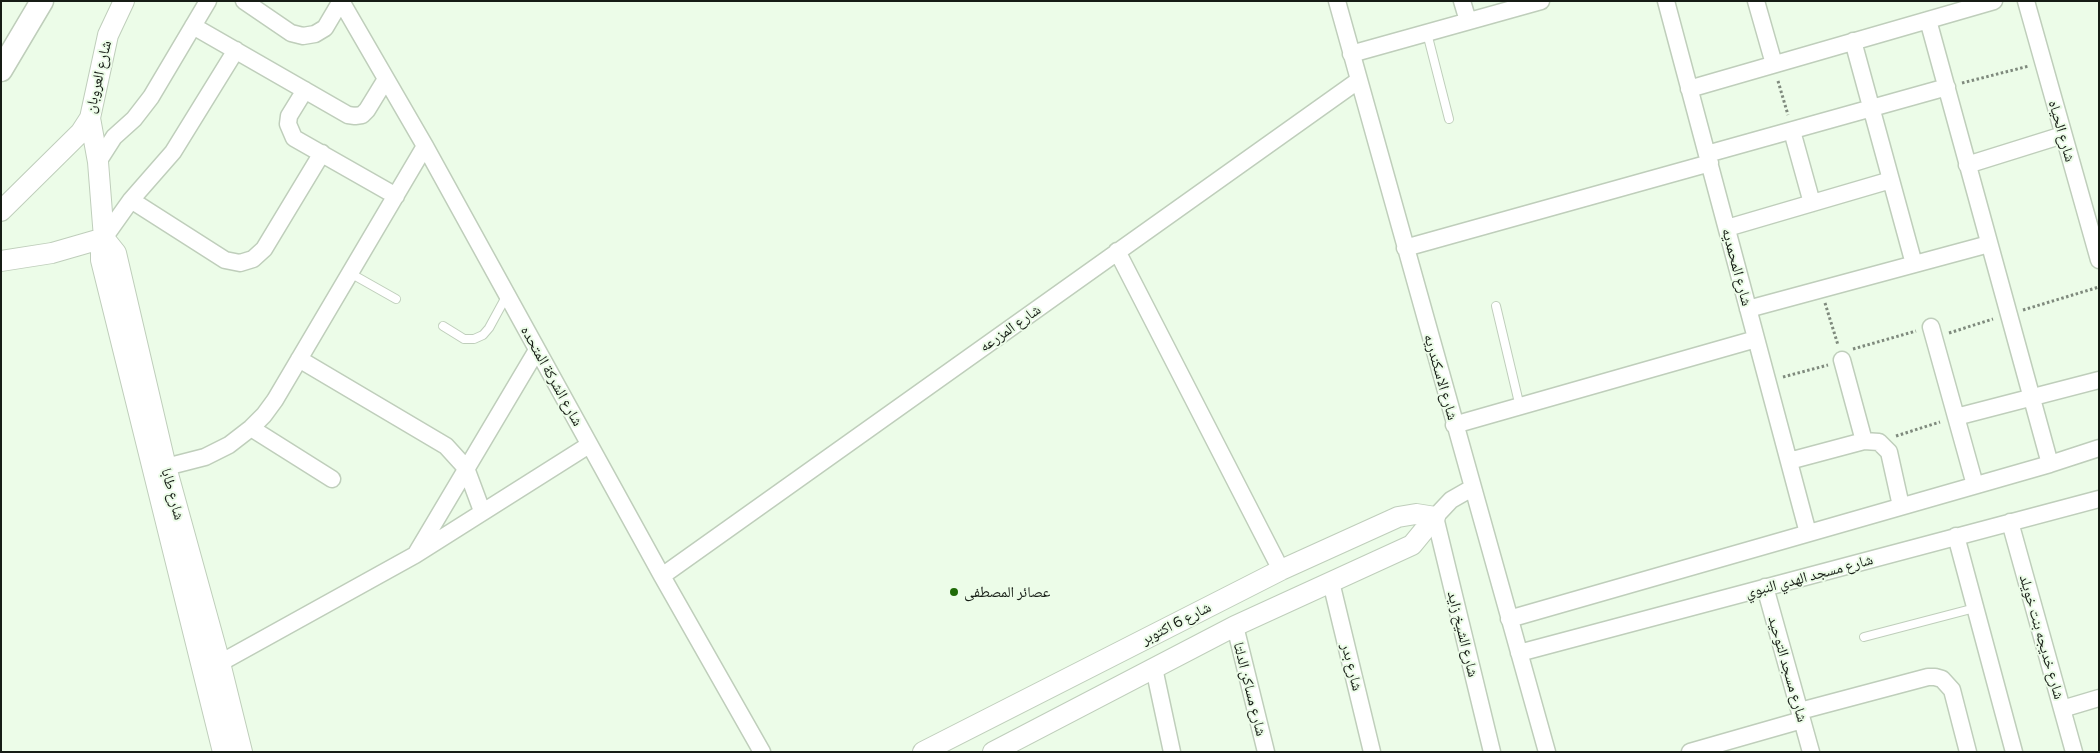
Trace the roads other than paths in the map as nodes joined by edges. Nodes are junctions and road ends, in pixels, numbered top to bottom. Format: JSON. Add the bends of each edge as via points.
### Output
{"nodes":[{"id":1,"x":42,"y":1,"type":"edge"},
{"id":2,"x":124,"y":1,"type":"edge"},
{"id":3,"x":208,"y":1,"type":"edge"},
{"id":4,"x":244,"y":1,"type":"edge"},
{"id":5,"x":341,"y":1,"type":"edge"},
{"id":6,"x":1337,"y":1,"type":"edge"},
{"id":7,"x":1462,"y":1,"type":"edge"},
{"id":8,"x":1541,"y":1,"type":"edge"},
{"id":9,"x":1666,"y":1,"type":"edge"},
{"id":10,"x":1756,"y":1,"type":"edge"},
{"id":11,"x":1994,"y":1,"type":"edge"},
{"id":12,"x":2026,"y":1,"type":"edge"},
{"id":13,"x":1928,"y":20,"type":"junction"},
{"id":14,"x":1468,"y":22,"type":"junction"},
{"id":15,"x":193,"y":26,"type":"junction"},
{"id":16,"x":1427,"y":33,"type":"junction"},
{"id":17,"x":1853,"y":41,"type":"junction"},
{"id":18,"x":236,"y":50,"type":"junction"},
{"id":19,"x":1351,"y":54,"type":"junction"},
{"id":20,"x":1774,"y":64,"type":"junction"},
{"id":21,"x":1,"y":70,"type":"edge"},
{"id":22,"x":386,"y":79,"type":"junction"},
{"id":23,"x":1359,"y":80,"type":"junction"},
{"id":24,"x":1947,"y":87,"type":"junction"},
{"id":25,"x":1690,"y":88,"type":"junction"},
{"id":26,"x":305,"y":90,"type":"junction"},
{"id":27,"x":1872,"y":108,"type":"junction"},
{"id":28,"x":90,"y":118,"type":"junction"},
{"id":29,"x":1449,"y":119,"type":"dead end"},
{"id":30,"x":1792,"y":130,"type":"junction"},
{"id":31,"x":2064,"y":135,"type":"junction"},
{"id":32,"x":425,"y":146,"type":"junction"},
{"id":33,"x":322,"y":153,"type":"junction"},
{"id":34,"x":1709,"y":159,"type":"junction"},
{"id":35,"x":98,"y":162,"type":"junction"},
{"id":36,"x":1967,"y":165,"type":"junction"},
{"id":37,"x":1891,"y":180,"type":"junction"},
{"id":38,"x":396,"y":196,"type":"junction"},
{"id":39,"x":131,"y":200,"type":"junction"},
{"id":40,"x":1812,"y":203,"type":"junction"},
{"id":41,"x":1,"y":211,"type":"edge"},
{"id":42,"x":1727,"y":228,"type":"junction"},
{"id":43,"x":104,"y":238,"type":"junction"},
{"id":44,"x":1989,"y":244,"type":"junction"},
{"id":45,"x":1405,"y":248,"type":"junction"},
{"id":46,"x":1117,"y":251,"type":"junction"},
{"id":47,"x":2099,"y":260,"type":"edge"},
{"id":48,"x":1,"y":261,"type":"edge"},
{"id":49,"x":1914,"y":264,"type":"junction"},
{"id":50,"x":350,"y":273,"type":"junction"},
{"id":51,"x":507,"y":296,"type":"junction"},
{"id":52,"x":396,"y":299,"type":"dead end"},
{"id":53,"x":1496,"y":306,"type":"dead end"},
{"id":54,"x":1748,"y":309,"type":"junction"},
{"id":55,"x":443,"y":326,"type":"dead end"},
{"id":56,"x":1933,"y":332,"type":"road end"},
{"id":57,"x":1756,"y":339,"type":"junction"},
{"id":58,"x":537,"y":350,"type":"junction"},
{"id":59,"x":1841,"y":357,"type":"road end"},
{"id":60,"x":299,"y":359,"type":"junction"},
{"id":61,"x":2099,"y":380,"type":"edge"},
{"id":62,"x":2031,"y":398,"type":"junction"},
{"id":63,"x":1520,"y":407,"type":"junction"},
{"id":64,"x":1956,"y":417,"type":"junction"},
{"id":65,"x":1454,"y":425,"type":"junction"},
{"id":66,"x":251,"y":428,"type":"junction"},
{"id":67,"x":1871,"y":442,"type":"junction"},
{"id":68,"x":589,"y":444,"type":"junction"},
{"id":69,"x":2099,"y":448,"type":"edge"},
{"id":70,"x":1789,"y":461,"type":"junction"},
{"id":71,"x":2050,"y":464,"type":"junction"},
{"id":72,"x":166,"y":467,"type":"junction"},
{"id":73,"x":466,"y":468,"type":"junction"},
{"id":74,"x":332,"y":479,"type":"dead end"},
{"id":75,"x":1974,"y":485,"type":"junction"},
{"id":76,"x":1472,"y":488,"type":"junction"},
{"id":77,"x":2099,"y":499,"type":"edge"},
{"id":78,"x":1901,"y":506,"type":"junction"},
{"id":79,"x":482,"y":512,"type":"junction"},
{"id":80,"x":1435,"y":517,"type":"junction"},
{"id":81,"x":2010,"y":522,"type":"junction"},
{"id":82,"x":1808,"y":532,"type":"junction"},
{"id":83,"x":1956,"y":536,"type":"junction"},
{"id":84,"x":415,"y":555,"type":"junction"},
{"id":85,"x":1281,"y":570,"type":"junction"},
{"id":86,"x":662,"y":576,"type":"junction"},
{"id":87,"x":1331,"y":582,"type":"junction"},
{"id":88,"x":1765,"y":587,"type":"junction"},
{"id":89,"x":1975,"y":608,"type":"junction"},
{"id":90,"x":1509,"y":619,"type":"junction"},
{"id":91,"x":1235,"y":626,"type":"junction"},
{"id":92,"x":1864,"y":637,"type":"dead end"},
{"id":93,"x":1519,"y":653,"type":"junction"},
{"id":94,"x":220,"y":663,"type":"junction"},
{"id":95,"x":1154,"y":668,"type":"junction"},
{"id":96,"x":2099,"y":698,"type":"edge"},
{"id":97,"x":2062,"y":709,"type":"junction"},
{"id":98,"x":1801,"y":715,"type":"junction"},
{"id":99,"x":1004,"y":749,"type":"edge"},
{"id":100,"x":223,"y":752,"type":"edge"},
{"id":101,"x":242,"y":752,"type":"edge"},
{"id":102,"x":762,"y":752,"type":"edge"},
{"id":103,"x":923,"y":752,"type":"edge"},
{"id":104,"x":1172,"y":752,"type":"edge"},
{"id":105,"x":1266,"y":752,"type":"edge"},
{"id":106,"x":1372,"y":752,"type":"edge"},
{"id":107,"x":1492,"y":752,"type":"edge"},
{"id":108,"x":1547,"y":752,"type":"edge"},
{"id":109,"x":1690,"y":752,"type":"edge"},
{"id":110,"x":1811,"y":752,"type":"edge"},
{"id":111,"x":1968,"y":752,"type":"edge"},
{"id":112,"x":2014,"y":752,"type":"edge"},
{"id":113,"x":2074,"y":752,"type":"edge"}],
"edges":[{"from":1,"to":21,"type":"main road"},
{"from":2,"to":28,"type":"street","name":"شارع العروبان","via":[[108,35]]},
{"from":3,"to":15,"type":"street"},
{"from":4,"to":5,"type":"street","via":[[291,33],[303,36],[325,28]]},
{"from":5,"to":22,"type":"street","name":"شارع الشركة المتحده"},
{"from":6,"to":19,"type":"street","name":"شارع الاسكندريه"},
{"from":7,"to":14,"type":"street"},
{"from":8,"to":14,"type":"street"},
{"from":9,"to":25,"type":"street","name":"شارع المحمديه"},
{"from":10,"to":20,"type":"street"},
{"from":11,"to":13,"type":"street"},
{"from":12,"to":31,"type":"street","name":"شارع الحياه"},
{"from":13,"to":17,"type":"street"},
{"from":13,"to":24,"type":"street"},
{"from":14,"to":16,"type":"street"},
{"from":15,"to":18,"type":"street"},
{"from":15,"to":35,"type":"street","via":[[151,97],[114,137]]},
{"from":16,"to":19,"type":"street"},
{"from":16,"to":29,"type":"lane"},
{"from":17,"to":20,"type":"street"},
{"from":17,"to":27,"type":"street"},
{"from":18,"to":26,"type":"street"},
{"from":18,"to":39,"type":"street","via":[[173,152]]},
{"from":19,"to":23,"type":"street","name":"شارع الاسكندريه"},
{"from":20,"to":25,"type":"street"},
{"from":22,"to":26,"type":"street","via":[[367,110],[355,116]]},
{"from":22,"to":32,"type":"street","name":"شارع الشركة المتحده"},
{"from":23,"to":45,"type":"street","name":"شارع الاسكندريه"},
{"from":23,"to":46,"type":"street","name":"شارع المزرعه"},
{"from":24,"to":27,"type":"street"},
{"from":24,"to":36,"type":"street"},
{"from":25,"to":34,"type":"street","name":"شارع المحمديه"},
{"from":26,"to":33,"type":"street","via":[[289,116],[289,131],[294,138]]},
{"from":27,"to":30,"type":"street"},
{"from":27,"to":37,"type":"street"},
{"from":28,"to":35,"type":"street","name":"شارع طابا"},
{"from":28,"to":41,"type":"street","name":"شارع العروبان"},
{"from":30,"to":34,"type":"street"},
{"from":30,"to":40,"type":"street"},
{"from":31,"to":36,"type":"street"},
{"from":31,"to":47,"type":"street","name":"شارع الحياه"},
{"from":32,"to":38,"type":"street"},
{"from":32,"to":51,"type":"street","name":"شارع الشركة المتحده"},
{"from":33,"to":38,"type":"street"},
{"from":33,"to":39,"type":"street","via":[[264,249],[254,259],[240,263],[226,260]]},
{"from":34,"to":42,"type":"street","name":"شارع المحمديه"},
{"from":34,"to":45,"type":"street"},
{"from":35,"to":43,"type":"street","name":"شارع طابا"},
{"from":36,"to":44,"type":"street"},
{"from":37,"to":40,"type":"street"},
{"from":37,"to":49,"type":"street"},
{"from":38,"to":50,"type":"street"},
{"from":39,"to":43,"type":"street"},
{"from":40,"to":42,"type":"street"},
{"from":42,"to":54,"type":"street","name":"شارع المحمديه"},
{"from":43,"to":48,"type":"street"},
{"from":43,"to":72,"type":"street","name":"شارع طابا","via":[[116,253]]},
{"from":43,"to":100,"type":"street","name":"شارع طابا","via":[[100,253],[102,268]]},
{"from":44,"to":49,"type":"street"},
{"from":44,"to":62,"type":"street"},
{"from":45,"to":65,"type":"street","name":"شارع الاسكندريه"},
{"from":46,"to":85,"type":"street"},
{"from":46,"to":86,"type":"street","name":"شارع المزرعه"},
{"from":49,"to":54,"type":"street"},
{"from":50,"to":52,"type":"lane"},
{"from":50,"to":60,"type":"street"},
{"from":51,"to":55,"type":"lane","via":[[483,335],[464,339]]},
{"from":51,"to":58,"type":"street","name":"شارع الشركة المتحده"},
{"from":53,"to":63,"type":"lane"},
{"from":54,"to":57,"type":"street","name":"شارع المحمديه"},
{"from":56,"to":64,"type":"street"},
{"from":57,"to":63,"type":"street"},
{"from":57,"to":70,"type":"street","name":"شارع المحمديه"},
{"from":58,"to":68,"type":"street","name":"شارع الشركة المتحده"},
{"from":58,"to":73,"type":"street"},
{"from":59,"to":67,"type":"street"},
{"from":60,"to":66,"type":"street","via":[[275,400]]},
{"from":60,"to":73,"type":"street","via":[[446,446]]},
{"from":61,"to":62,"type":"street"},
{"from":62,"to":64,"type":"street"},
{"from":62,"to":71,"type":"street"},
{"from":63,"to":65,"type":"street"},
{"from":64,"to":75,"type":"street"},
{"from":65,"to":76,"type":"street","name":"شارع الاسكندريه"},
{"from":66,"to":72,"type":"street","via":[[230,445],[205,457]]},
{"from":66,"to":74,"type":"street"},
{"from":67,"to":70,"type":"street"},
{"from":67,"to":78,"type":"street","via":[[1888,452]]},
{"from":68,"to":79,"type":"street"},
{"from":68,"to":86,"type":"street","name":"شارع الشركة المتحده"},
{"from":69,"to":71,"type":"street"},
{"from":70,"to":82,"type":"street","name":"شارع المحمديه"},
{"from":71,"to":75,"type":"street"},
{"from":72,"to":94,"type":"street","name":"شارع طابا"},
{"from":73,"to":79,"type":"street"},
{"from":73,"to":84,"type":"street"},
{"from":75,"to":78,"type":"street"},
{"from":76,"to":80,"type":"street","name":"شارع 6 اكتوبر","via":[[1451,500]]},
{"from":76,"to":90,"type":"street","name":"شارع الاسكندريه"},
{"from":77,"to":81,"type":"street","name":"شارع مسجد الهدي النبوي"},
{"from":78,"to":82,"type":"street"},
{"from":79,"to":84,"type":"street"},
{"from":80,"to":85,"type":"street","name":"شارع 6 اكتوبر","via":[[1416,514],[1398,517]]},
{"from":80,"to":87,"type":"street","name":"شارع 6 اكتوبر","via":[[1412,545]]},
{"from":80,"to":107,"type":"street","name":"شارع الشيخ زايد"},
{"from":81,"to":83,"type":"street","name":"شارع مسجد الهدي النبوي"},
{"from":81,"to":97,"type":"street","name":"شارع خديجه بنت خويلد"},
{"from":82,"to":90,"type":"street"},
{"from":83,"to":88,"type":"street","name":"شارع مسجد الهدي النبوي"},
{"from":83,"to":89,"type":"street"},
{"from":84,"to":94,"type":"street"},
{"from":85,"to":103,"type":"street","name":"شارع 6 اكتوبر"},
{"from":86,"to":102,"type":"street","name":"شارع الشركة المتحده"},
{"from":87,"to":91,"type":"street","name":"شارع 6 اكتوبر"},
{"from":87,"to":106,"type":"street","name":"شارع بدر"},
{"from":88,"to":93,"type":"street","name":"شارع مسجد الهدي النبوي"},
{"from":88,"to":98,"type":"street","name":"شارع مسجد التوحيد"},
{"from":89,"to":92,"type":"lane"},
{"from":89,"to":112,"type":"street"},
{"from":90,"to":93,"type":"street","name":"شارع الاسكندريه"},
{"from":91,"to":95,"type":"street","name":"شارع 6 اكتوبر"},
{"from":91,"to":105,"type":"street","name":"شارع مساكن الدلتا"},
{"from":93,"to":108,"type":"street","name":"شارع الاسكندريه"},
{"from":94,"to":101,"type":"street","name":"شارع طابا"},
{"from":95,"to":99,"type":"street","name":"شارع 6 اكتوبر"},
{"from":95,"to":104,"type":"street"},
{"from":96,"to":97,"type":"street"},
{"from":97,"to":113,"type":"street","name":"شارع خديجه بنت خويلد"},
{"from":98,"to":109,"type":"street"},
{"from":98,"to":110,"type":"street","name":"شارع مسجد التوحيد"},
{"from":98,"to":111,"type":"street","via":[[1936,677],[1952,690]]}]}
